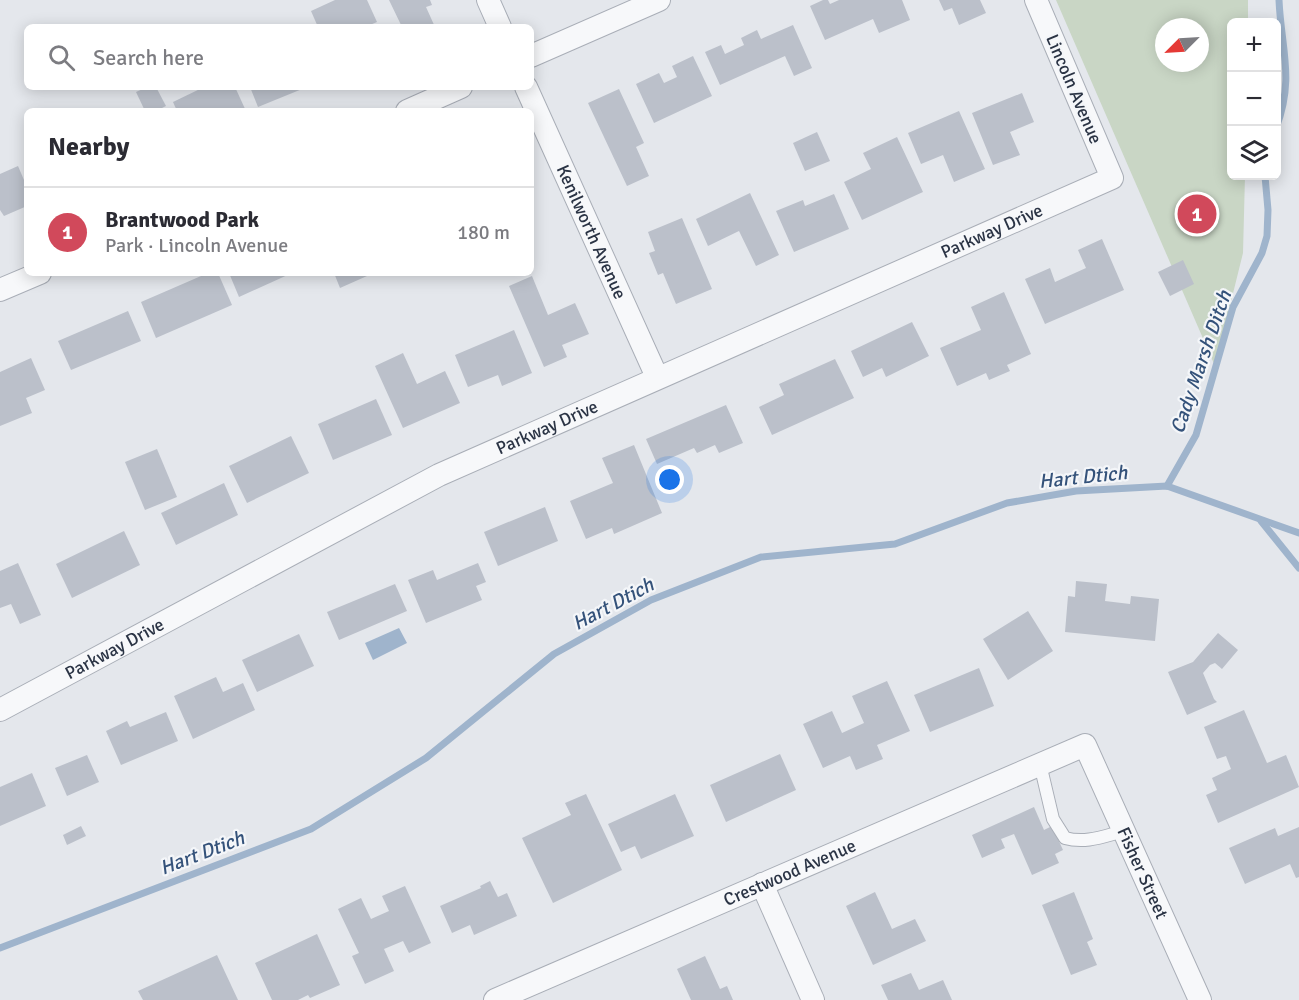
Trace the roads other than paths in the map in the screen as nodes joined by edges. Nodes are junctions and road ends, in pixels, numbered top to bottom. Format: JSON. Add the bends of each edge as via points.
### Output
{"nodes":[{"id":1,"x":488,"y":0,"type":"edge"},
{"id":2,"x":659,"y":0,"type":"edge"},
{"id":3,"x":1036,"y":0,"type":"edge"},
{"id":4,"x":499,"y":24,"type":"edge"},
{"id":5,"x":534,"y":55,"type":"edge"},
{"id":6,"x":454,"y":90,"type":"edge"},
{"id":7,"x":527,"y":90,"type":"edge"},
{"id":8,"x":414,"y":108,"type":"edge"},
{"id":9,"x":1112,"y":178,"type":"joint"},
{"id":10,"x":33,"y":276,"type":"edge"},
{"id":11,"x":0,"y":291,"type":"edge"},
{"id":12,"x":657,"y":377,"type":"junction"},
{"id":13,"x":0,"y":710,"type":"edge"},
{"id":14,"x":1085,"y":745,"type":"joint"},
{"id":15,"x":1040,"y":764,"type":"junction"},
{"id":16,"x":1124,"y":831,"type":"junction"},
{"id":17,"x":762,"y":884,"type":"junction"},
{"id":18,"x":495,"y":1000,"type":"edge"},
{"id":19,"x":813,"y":1000,"type":"edge"},
{"id":20,"x":1200,"y":1000,"type":"edge"}],
"edges":[{"from":1,"to":4,"type":"street"},
{"from":2,"to":5,"type":"street"},
{"from":3,"to":9,"type":"street","name":"Lincoln Avenue"},
{"from":6,"to":8,"type":"street"},
{"from":7,"to":12,"type":"street","name":"Kenilworth Avenue"},
{"from":9,"to":12,"type":"street","name":"Parkway Drive"},
{"from":10,"to":11,"type":"street"},
{"from":12,"to":13,"type":"street","name":"Parkway Drive","via":[[439,475]]},
{"from":14,"to":15,"type":"street","name":"Crestwood Avenue"},
{"from":14,"to":16,"type":"street","name":"Fisher Street"},
{"from":15,"to":16,"type":"lane","via":[[1053,819],[1065,838],[1089,840]]},
{"from":15,"to":17,"type":"street","name":"Crestwood Avenue"},
{"from":16,"to":20,"type":"street","name":"Fisher Street"},
{"from":17,"to":18,"type":"street","name":"Crestwood Avenue"},
{"from":17,"to":19,"type":"street"}]}
